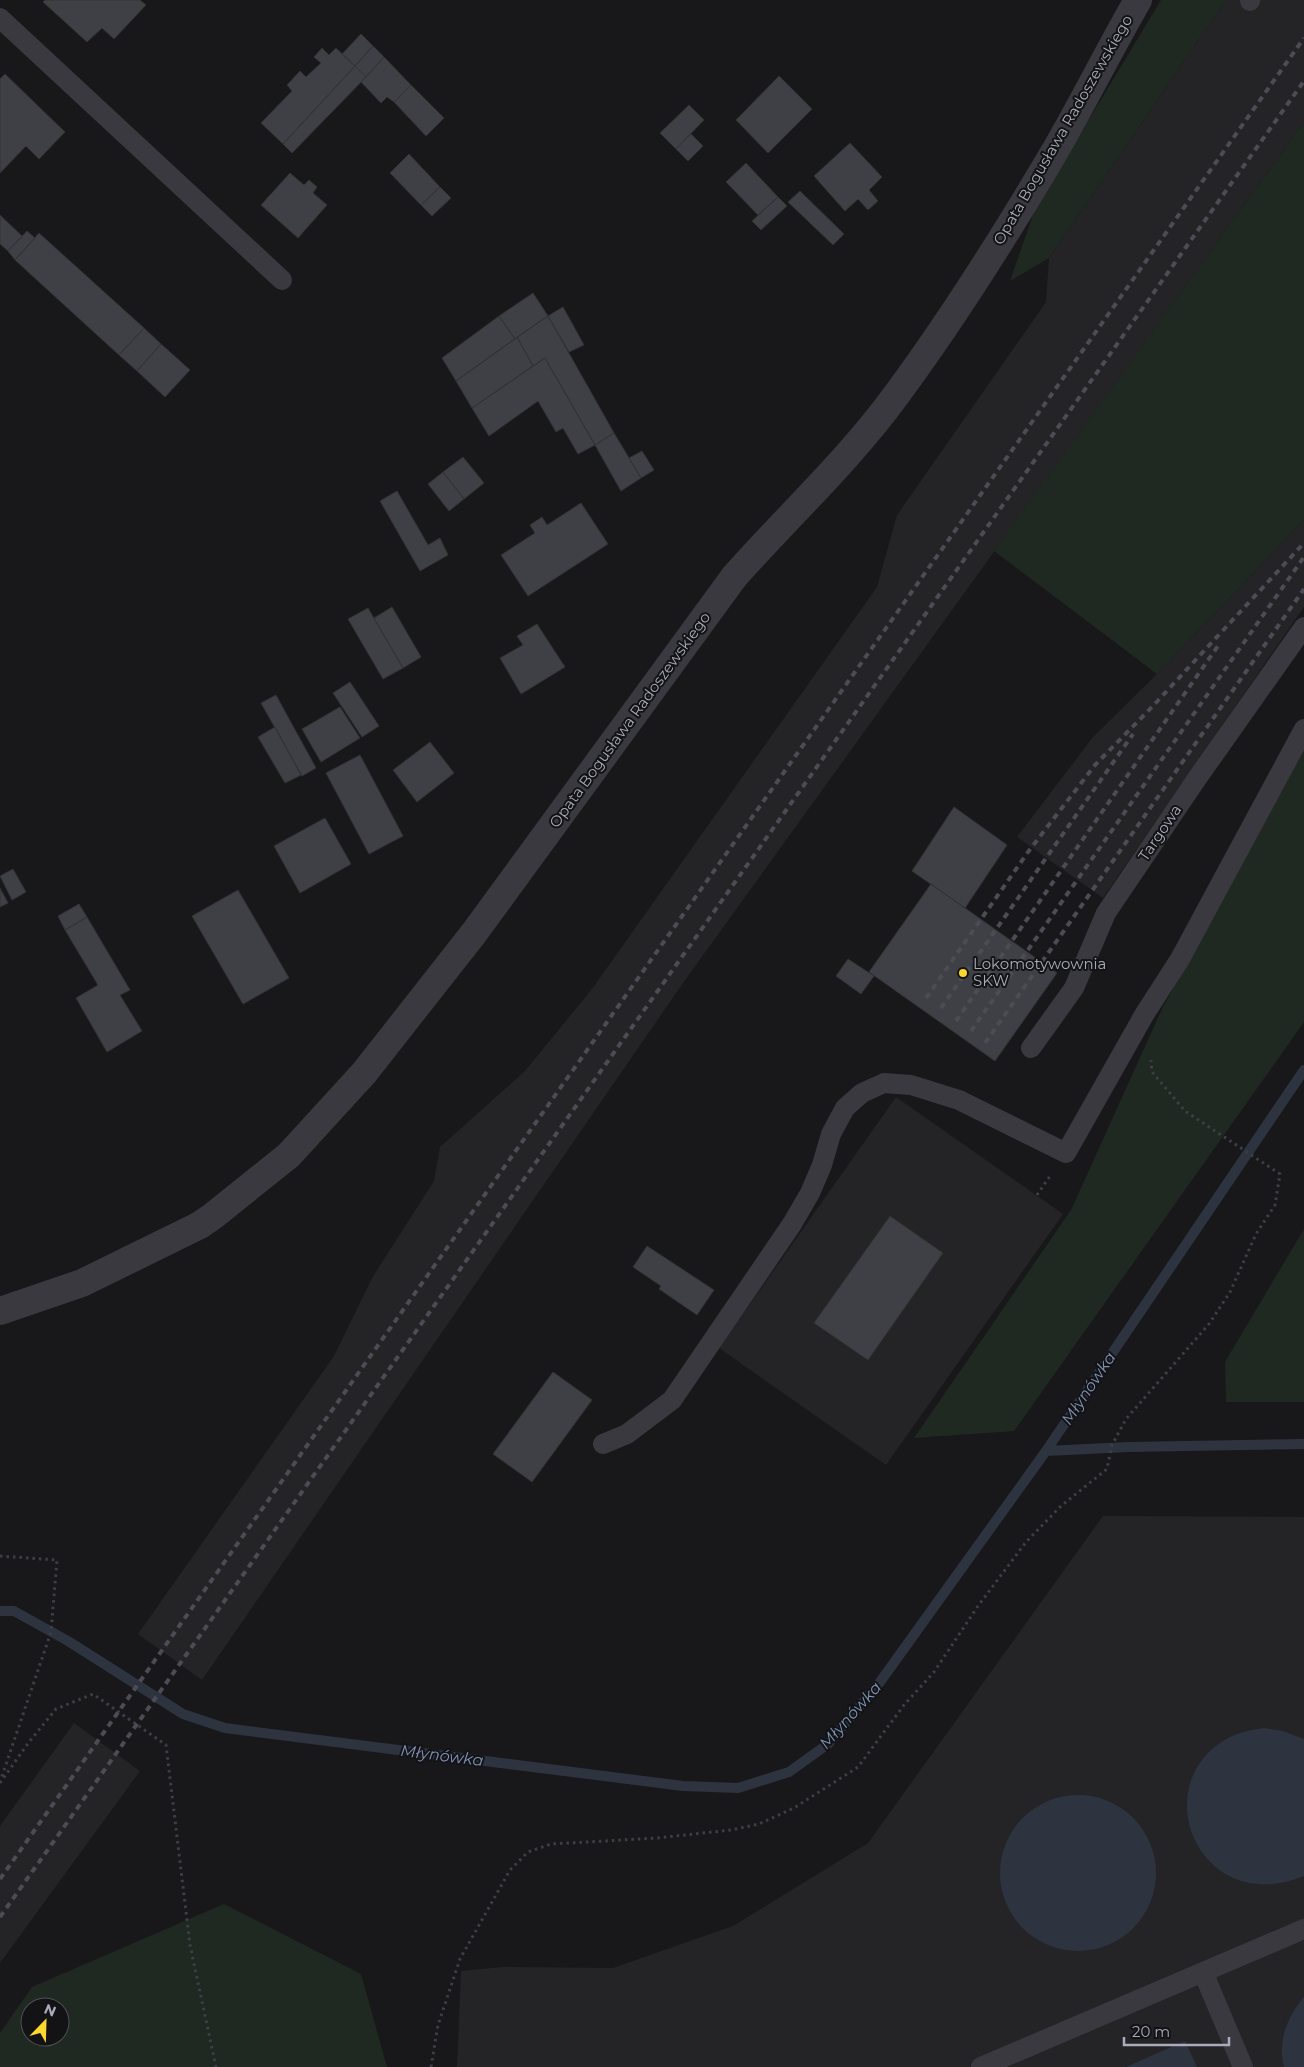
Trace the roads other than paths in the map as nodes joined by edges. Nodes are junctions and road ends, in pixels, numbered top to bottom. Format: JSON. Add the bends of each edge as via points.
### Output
{"nodes":[{"id":1,"x":1138,"y":0,"type":"edge"},
{"id":2,"x":0,"y":18,"type":"edge"},
{"id":3,"x":282,"y":280,"type":"dead end"},
{"id":4,"x":1304,"y":628,"type":"edge"},
{"id":5,"x":1304,"y":729,"type":"edge"},
{"id":6,"x":1031,"y":1048,"type":"dead end"},
{"id":7,"x":0,"y":1311,"type":"edge"},
{"id":8,"x":603,"y":1444,"type":"dead end"},
{"id":9,"x":1304,"y":1929,"type":"edge"},
{"id":10,"x":1203,"y":1972,"type":"junction"},
{"id":11,"x":981,"y":2067,"type":"edge"},
{"id":12,"x":1243,"y":2067,"type":"edge"}],
"edges":[{"from":1,"to":7,"type":"street","name":"Opata Bogusława Radoszewskiego","via":[[1052,156],[994,252],[896,395],[842,461],[734,577],[474,933],[364,1073],[289,1155],[213,1216],[82,1283]]},
{"from":2,"to":3,"type":"lane"},
{"from":4,"to":6,"type":"lane","name":"Targowa","via":[[1106,913],[1074,988]]},
{"from":5,"to":8,"type":"lane","via":[[1180,959],[1066,1153],[959,1100],[911,1085],[884,1084],[862,1093],[845,1108],[831,1134],[810,1193],[792,1224],[672,1400],[627,1434]]},
{"from":9,"to":10,"type":"lane"},
{"from":10,"to":11,"type":"lane"},
{"from":10,"to":12,"type":"lane"}]}
